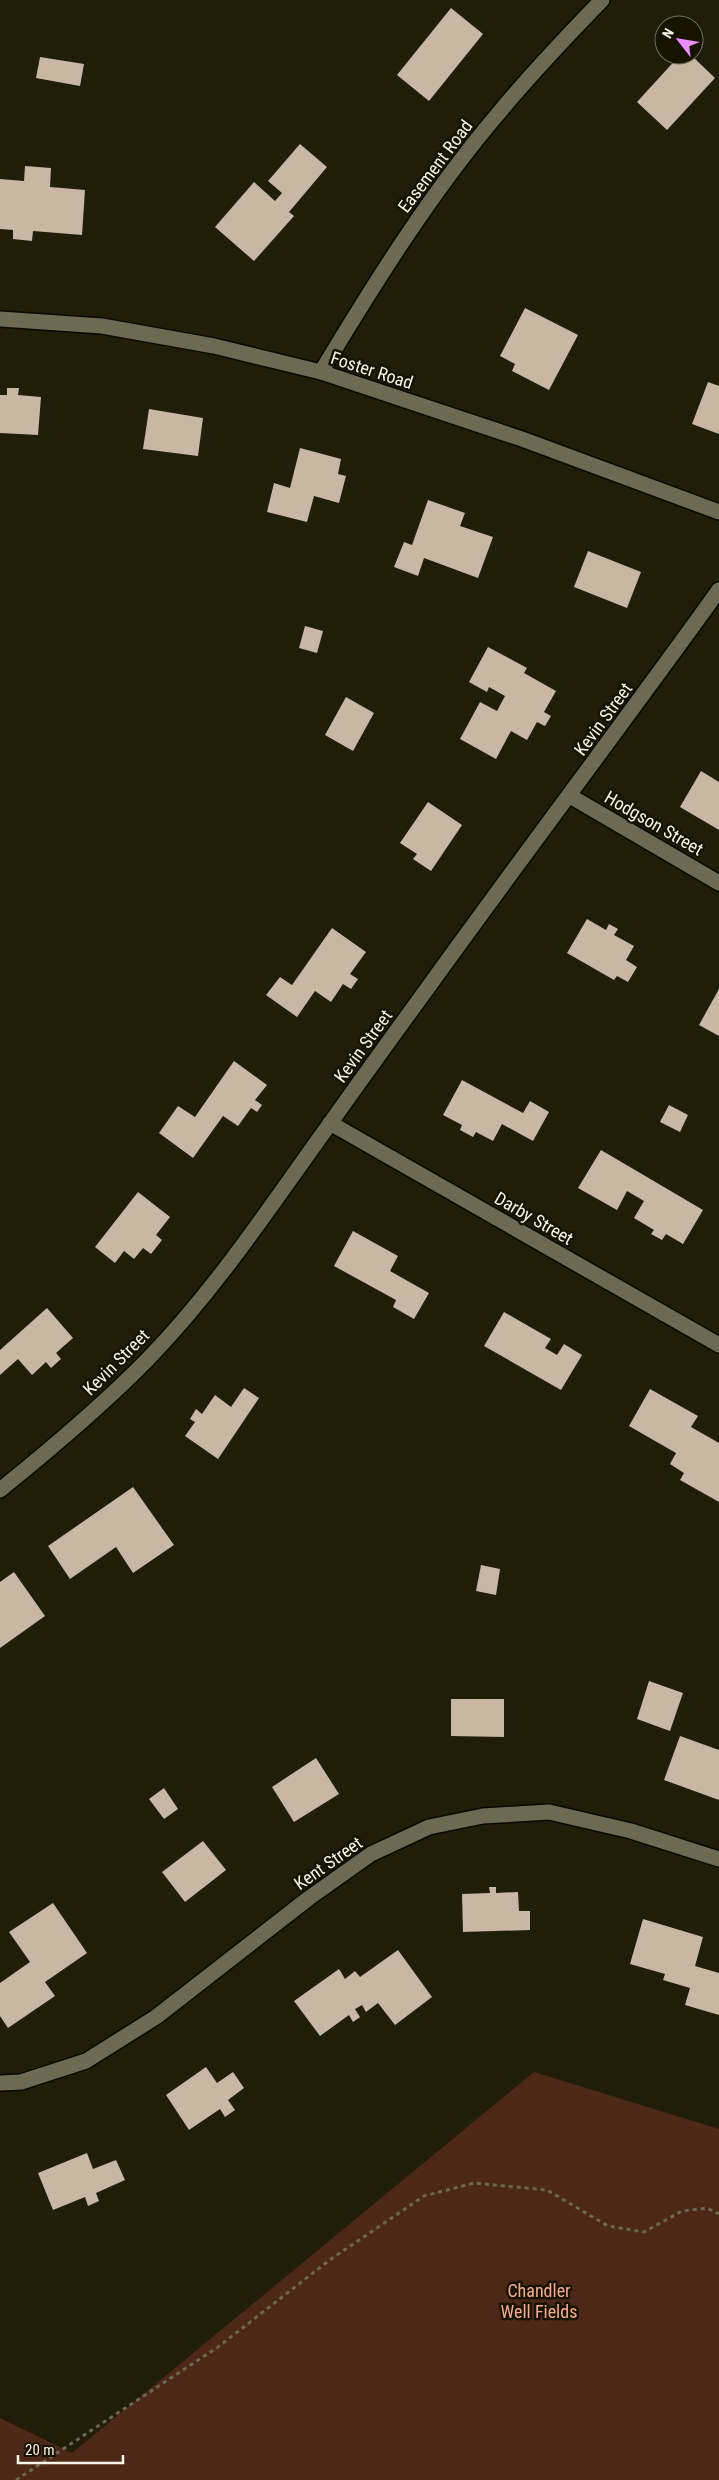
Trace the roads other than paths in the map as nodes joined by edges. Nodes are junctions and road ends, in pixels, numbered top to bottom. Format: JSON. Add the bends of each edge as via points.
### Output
{"nodes":[{"id":1,"x":602,"y":0,"type":"edge"},
{"id":2,"x":0,"y":319,"type":"edge"},
{"id":3,"x":320,"y":372,"type":"junction"},
{"id":4,"x":719,"y":512,"type":"edge"},
{"id":5,"x":719,"y":590,"type":"edge"},
{"id":6,"x":570,"y":796,"type":"junction"},
{"id":7,"x":719,"y":883,"type":"edge"},
{"id":8,"x":330,"y":1123,"type":"junction"},
{"id":9,"x":719,"y":1345,"type":"edge"},
{"id":10,"x":0,"y":1490,"type":"edge"},
{"id":11,"x":719,"y":1859,"type":"edge"},
{"id":12,"x":0,"y":2083,"type":"edge"}],
"edges":[{"from":1,"to":3,"type":"street","name":"Easement Road","via":[[496,116],[438,192],[371,288]]},
{"from":2,"to":3,"type":"street","name":"Foster Road","via":[[102,326],[214,346]]},
{"from":3,"to":4,"type":"street","name":"Foster Road","via":[[522,439]]},
{"from":5,"to":6,"type":"street","name":"Kevin Street"},
{"from":6,"to":7,"type":"street","name":"Hodgson Street"},
{"from":6,"to":8,"type":"street","name":"Kevin Street"},
{"from":8,"to":9,"type":"street","name":"Darby Street"},
{"from":8,"to":10,"type":"street","name":"Kevin Street","via":[[261,1222],[150,1357],[69,1435]]},
{"from":11,"to":12,"type":"street","name":"Kent Street","via":[[631,1831],[549,1812],[483,1816],[429,1827],[371,1854],[156,2017],[86,2061],[21,2082]]}]}
